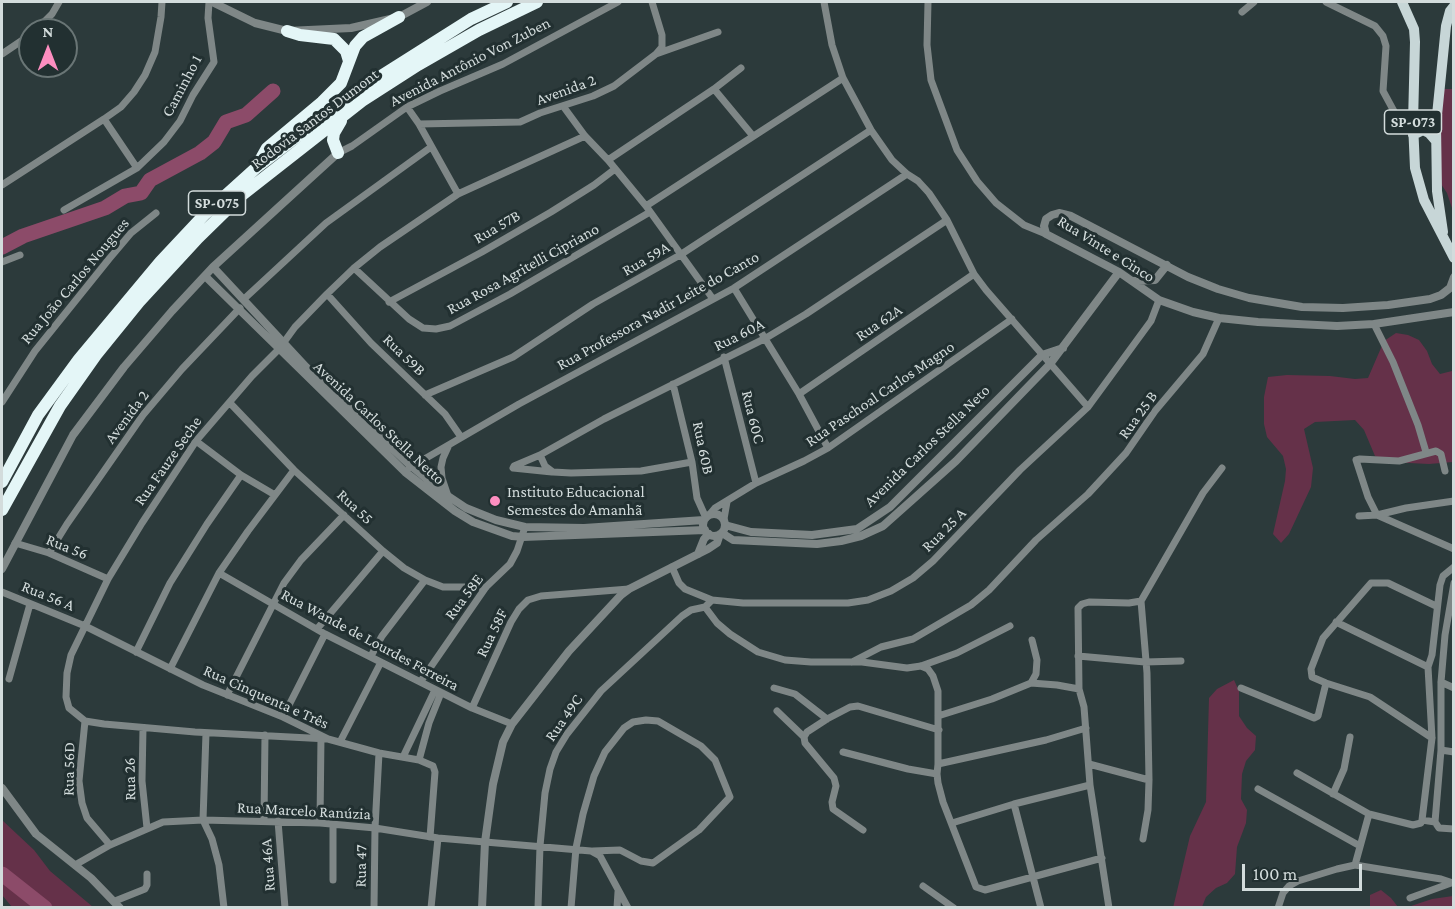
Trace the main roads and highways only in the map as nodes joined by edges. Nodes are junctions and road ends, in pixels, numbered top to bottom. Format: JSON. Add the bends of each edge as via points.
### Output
{"nodes":[{"id":1,"x":507,"y":2,"type":"edge"},
{"id":2,"x":537,"y":2,"type":"edge"},
{"id":3,"x":1402,"y":2,"type":"edge"},
{"id":4,"x":1454,"y":6,"type":"edge"},
{"id":5,"x":399,"y":17,"type":"road end"},
{"id":6,"x":287,"y":31,"type":"road end"},
{"id":7,"x":349,"y":61,"type":"junction"},
{"id":8,"x":342,"y":118,"type":"junction"},
{"id":9,"x":1413,"y":135,"type":"junction"},
{"id":10,"x":311,"y":141,"type":"junction"},
{"id":11,"x":1436,"y":141,"type":"junction"},
{"id":12,"x":256,"y":168,"type":"junction"},
{"id":13,"x":1445,"y":238,"type":"junction"},
{"id":14,"x":1454,"y":258,"type":"edge"},
{"id":15,"x":2,"y":482,"type":"edge"},
{"id":16,"x":2,"y":510,"type":"edge"}],
"edges":[{"from":1,"to":12,"type":"highway","name":"Rodovia Santos Dumont","number":"SP-075","via":[[471,19],[363,88]]},
{"from":2,"to":8,"type":"highway","name":"Rodovia Santos Dumont","number":"SP-075","via":[[418,65]]},
{"from":3,"to":9,"type":"main road","number":"SP-073","via":[[1414,29]]},
{"from":4,"to":11,"type":"main road","number":"SP-073","via":[[1446,26]]},
{"from":5,"to":7,"type":"highway","via":[[363,37]]},
{"from":6,"to":7,"type":"highway","via":[[334,39],[346,51]]},
{"from":7,"to":12,"type":"highway","via":[[341,83],[267,148]]},
{"from":8,"to":10,"type":"highway","name":"Rodovia Santos Dumont","number":"SP-075"},
{"from":8,"to":10,"type":"highway","via":[[334,132],[336,154],[326,142]]},
{"from":9,"to":11,"type":"main road","via":[[1424,130]]},
{"from":9,"to":13,"type":"main road","number":"SP-073","via":[[1421,191]]},
{"from":10,"to":16,"type":"highway","name":"Rodovia Santos Dumont","number":"SP-075","via":[[242,195],[139,302],[60,405]]},
{"from":11,"to":13,"type":"main road","number":"SP-073","via":[[1438,201]]},
{"from":12,"to":15,"type":"highway","name":"Rodovia Santos Dumont","number":"SP-075","via":[[160,262],[79,359],[38,415]]},
{"from":13,"to":14,"type":"main road","number":"SP-073"}]}
